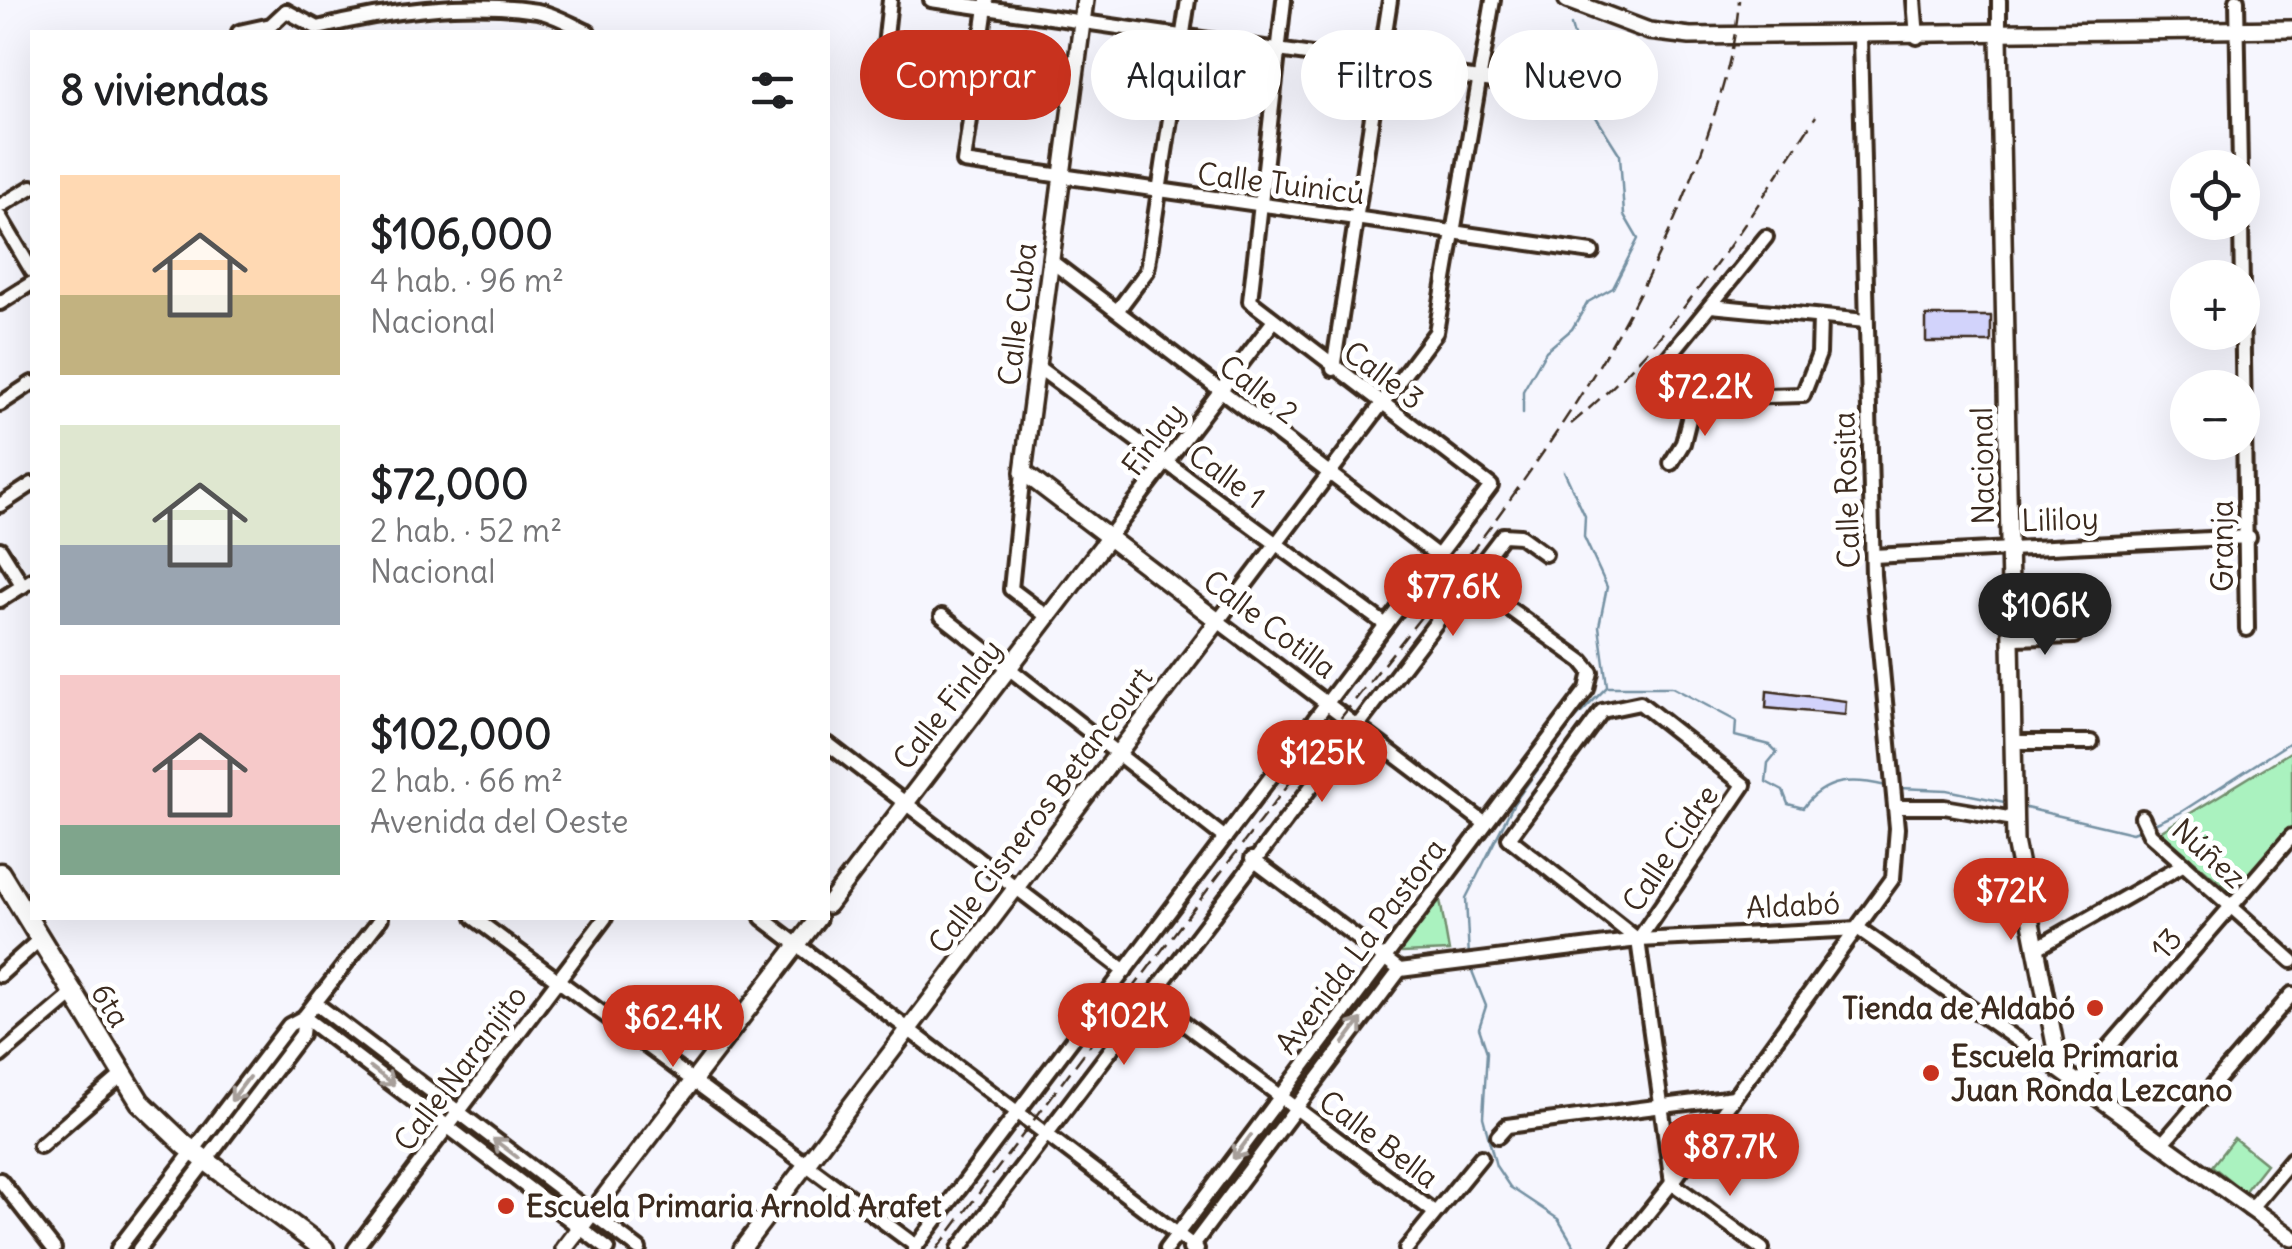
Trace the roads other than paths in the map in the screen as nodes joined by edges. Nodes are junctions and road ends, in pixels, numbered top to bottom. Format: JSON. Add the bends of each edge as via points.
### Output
{"nodes":[{"id":1,"x":890,"y":0,"type":"edge"},
{"id":2,"x":930,"y":0,"type":"edge"},
{"id":3,"x":1084,"y":0,"type":"edge"},
{"id":4,"x":1188,"y":0,"type":"edge"},
{"id":5,"x":1284,"y":0,"type":"edge"},
{"id":6,"x":1390,"y":0,"type":"edge"},
{"id":7,"x":1493,"y":0,"type":"edge"},
{"id":8,"x":1567,"y":0,"type":"edge"},
{"id":9,"x":1914,"y":0,"type":"edge"},
{"id":10,"x":1998,"y":0,"type":"edge"},
{"id":11,"x":2237,"y":0,"type":"edge"},
{"id":12,"x":986,"y":4,"type":"edge"},
{"id":13,"x":286,"y":6,"type":"edge"},
{"id":14,"x":1081,"y":23,"type":"junction"},
{"id":15,"x":249,"y":30,"type":"edge"},
{"id":16,"x":583,"y":30,"type":"edge"},
{"id":17,"x":887,"y":30,"type":"edge"},
{"id":18,"x":1136,"y":30,"type":"edge"},
{"id":19,"x":1184,"y":30,"type":"edge"},
{"id":20,"x":1279,"y":30,"type":"edge"},
{"id":21,"x":1386,"y":30,"type":"edge"},
{"id":22,"x":2292,"y":30,"type":"edge"},
{"id":23,"x":2237,"y":32,"type":"junction"},
{"id":24,"x":1999,"y":36,"type":"junction"},
{"id":25,"x":1917,"y":37,"type":"junction"},
{"id":26,"x":1860,"y":38,"type":"junction"},
{"id":27,"x":1468,"y":77,"type":"edge"},
{"id":28,"x":1477,"y":78,"type":"junction"},
{"id":29,"x":1488,"y":80,"type":"edge"},
{"id":30,"x":1171,"y":120,"type":"edge"},
{"id":31,"x":1268,"y":120,"type":"edge"},
{"id":32,"x":1374,"y":120,"type":"edge"},
{"id":33,"x":2240,"y":150,"type":"edge"},
{"id":34,"x":1062,"y":179,"type":"junction"},
{"id":35,"x":30,"y":188,"type":"edge"},
{"id":36,"x":1161,"y":193,"type":"junction"},
{"id":37,"x":0,"y":206,"type":"edge"},
{"id":38,"x":1257,"y":207,"type":"junction"},
{"id":39,"x":0,"y":218,"type":"edge"},
{"id":40,"x":1359,"y":218,"type":"junction"},
{"id":41,"x":1455,"y":231,"type":"junction"},
{"id":42,"x":1766,"y":237,"type":"dead end"},
{"id":43,"x":2242,"y":240,"type":"edge"},
{"id":44,"x":1592,"y":252,"type":"dead end"},
{"id":45,"x":1051,"y":261,"type":"junction"},
{"id":46,"x":30,"y":267,"type":"edge"},
{"id":47,"x":30,"y":284,"type":"edge"},
{"id":48,"x":0,"y":303,"type":"edge"},
{"id":49,"x":1711,"y":306,"type":"junction"},
{"id":50,"x":1116,"y":311,"type":"junction"},
{"id":51,"x":1820,"y":318,"type":"junction"},
{"id":52,"x":1866,"y":321,"type":"junction"},
{"id":53,"x":1273,"y":322,"type":"junction"},
{"id":54,"x":1039,"y":368,"type":"junction"},
{"id":55,"x":1333,"y":368,"type":"junction"},
{"id":56,"x":30,"y":384,"type":"edge"},
{"id":57,"x":1221,"y":391,"type":"junction"},
{"id":58,"x":1696,"y":395,"type":"junction"},
{"id":59,"x":0,"y":404,"type":"edge"},
{"id":60,"x":1382,"y":404,"type":"junction"},
{"id":61,"x":1166,"y":462,"type":"junction"},
{"id":62,"x":1671,"y":464,"type":"dead end"},
{"id":63,"x":1023,"y":472,"type":"junction"},
{"id":64,"x":1328,"y":474,"type":"junction"},
{"id":65,"x":30,"y":485,"type":"edge"},
{"id":66,"x":0,"y":505,"type":"edge"},
{"id":67,"x":2248,"y":536,"type":"junction"},
{"id":68,"x":1109,"y":537,"type":"junction"},
{"id":69,"x":1276,"y":543,"type":"junction"},
{"id":70,"x":2011,"y":546,"type":"junction"},
{"id":71,"x":0,"y":548,"type":"edge"},
{"id":72,"x":1545,"y":554,"type":"dead end"},
{"id":73,"x":1438,"y":556,"type":"junction"},
{"id":74,"x":1873,"y":556,"type":"junction"},
{"id":75,"x":1471,"y":581,"type":"junction"},
{"id":76,"x":28,"y":583,"type":"edge"},
{"id":77,"x":0,"y":600,"type":"edge"},
{"id":78,"x":942,"y":616,"type":"dead end"},
{"id":79,"x":1048,"y":617,"type":"junction"},
{"id":80,"x":1218,"y":621,"type":"junction"},
{"id":81,"x":1386,"y":625,"type":"junction"},
{"id":82,"x":2247,"y":629,"type":"dead end"},
{"id":83,"x":2074,"y":636,"type":"dead end"},
{"id":84,"x":2014,"y":638,"type":"junction"},
{"id":85,"x":1011,"y":667,"type":"junction"},
{"id":86,"x":1328,"y":702,"type":"junction"},
{"id":87,"x":1358,"y":724,"type":"junction"},
{"id":88,"x":2016,"y":742,"type":"junction"},
{"id":89,"x":2091,"y":742,"type":"dead end"},
{"id":90,"x":830,"y":746,"type":"edge"},
{"id":91,"x":1118,"y":751,"type":"junction"},
{"id":92,"x":1894,"y":802,"type":"junction"},
{"id":93,"x":905,"y":803,"type":"junction"},
{"id":94,"x":2014,"y":815,"type":"junction"},
{"id":95,"x":2142,"y":817,"type":"dead end"},
{"id":96,"x":1483,"y":822,"type":"junction"},
{"id":97,"x":2292,"y":836,"type":"edge"},
{"id":98,"x":1225,"y":838,"type":"junction"},
{"id":99,"x":1252,"y":859,"type":"junction"},
{"id":100,"x":2184,"y":864,"type":"junction"},
{"id":101,"x":0,"y":873,"type":"edge"},
{"id":102,"x":1017,"y":888,"type":"junction"},
{"id":103,"x":830,"y":901,"type":"edge"},
{"id":104,"x":2231,"y":906,"type":"junction"},
{"id":105,"x":378,"y":920,"type":"edge"},
{"id":106,"x":477,"y":920,"type":"edge"},
{"id":107,"x":603,"y":920,"type":"edge"},
{"id":108,"x":765,"y":920,"type":"edge"},
{"id":109,"x":816,"y":920,"type":"edge"},
{"id":110,"x":1859,"y":929,"type":"junction"},
{"id":111,"x":40,"y":939,"type":"junction"},
{"id":112,"x":1638,"y":940,"type":"junction"},
{"id":113,"x":797,"y":944,"type":"junction"},
{"id":114,"x":2036,"y":949,"type":"junction"},
{"id":115,"x":1384,"y":956,"type":"junction"},
{"id":116,"x":2292,"y":961,"type":"edge"},
{"id":117,"x":1124,"y":970,"type":"junction"},
{"id":118,"x":1400,"y":970,"type":"junction"},
{"id":119,"x":0,"y":975,"type":"edge"},
{"id":120,"x":558,"y":980,"type":"junction"},
{"id":121,"x":72,"y":994,"type":"junction"},
{"id":122,"x":2292,"y":994,"type":"edge"},
{"id":123,"x":1150,"y":998,"type":"junction"},
{"id":124,"x":314,"y":1004,"type":"junction"},
{"id":125,"x":304,"y":1017,"type":"junction"},
{"id":126,"x":908,"y":1029,"type":"junction"},
{"id":127,"x":0,"y":1056,"type":"edge"},
{"id":128,"x":2060,"y":1070,"type":"junction"},
{"id":129,"x":122,"y":1076,"type":"junction"},
{"id":130,"x":693,"y":1080,"type":"junction"},
{"id":131,"x":2078,"y":1084,"type":"junction"},
{"id":132,"x":1280,"y":1096,"type":"junction"},
{"id":133,"x":1734,"y":1097,"type":"junction"},
{"id":134,"x":1296,"y":1108,"type":"junction"},
{"id":135,"x":1660,"y":1109,"type":"junction"},
{"id":136,"x":458,"y":1112,"type":"junction"},
{"id":137,"x":1018,"y":1112,"type":"junction"},
{"id":138,"x":448,"y":1126,"type":"junction"},
{"id":139,"x":1047,"y":1135,"type":"junction"},
{"id":140,"x":1498,"y":1136,"type":"dead end"},
{"id":141,"x":2162,"y":1144,"type":"junction"},
{"id":142,"x":40,"y":1146,"type":"dead end"},
{"id":143,"x":199,"y":1156,"type":"junction"},
{"id":144,"x":1481,"y":1156,"type":"dead end"},
{"id":145,"x":2292,"y":1159,"type":"edge"},
{"id":146,"x":806,"y":1165,"type":"junction"},
{"id":147,"x":0,"y":1180,"type":"edge"},
{"id":148,"x":1672,"y":1184,"type":"junction"},
{"id":149,"x":2250,"y":1209,"type":"junction"},
{"id":150,"x":1434,"y":1212,"type":"junction"},
{"id":151,"x":591,"y":1213,"type":"junction"},
{"id":152,"x":580,"y":1228,"type":"junction"},
{"id":153,"x":1177,"y":1234,"type":"junction"},
{"id":154,"x":2292,"y":1238,"type":"edge"},
{"id":155,"x":915,"y":1248,"type":"edge"},
{"id":156,"x":1193,"y":1248,"type":"edge"},
{"id":157,"x":54,"y":1249,"type":"edge"},
{"id":158,"x":118,"y":1249,"type":"edge"},
{"id":159,"x":139,"y":1249,"type":"edge"},
{"id":160,"x":324,"y":1249,"type":"edge"},
{"id":161,"x":355,"y":1249,"type":"edge"},
{"id":162,"x":564,"y":1249,"type":"edge"},
{"id":163,"x":608,"y":1249,"type":"edge"},
{"id":164,"x":639,"y":1249,"type":"edge"},
{"id":165,"x":742,"y":1249,"type":"edge"},
{"id":166,"x":958,"y":1249,"type":"edge"},
{"id":167,"x":1166,"y":1249,"type":"edge"},
{"id":168,"x":1406,"y":1249,"type":"edge"},
{"id":169,"x":1619,"y":1249,"type":"edge"},
{"id":170,"x":1762,"y":1249,"type":"edge"}],
"edges":[{"from":1,"to":17,"type":"street"},
{"from":2,"to":12,"type":"street"},
{"from":3,"to":14,"type":"street","name":"Calle Cuba"},
{"from":4,"to":19,"type":"street"},
{"from":5,"to":20,"type":"street"},
{"from":6,"to":21,"type":"street"},
{"from":7,"to":28,"type":"street","name":"Calle Cisneros Betancourt"},
{"from":8,"to":26,"type":"street","via":[[1662,33]]},
{"from":9,"to":25,"type":"street"},
{"from":10,"to":24,"type":"street"},
{"from":11,"to":23,"type":"street"},
{"from":12,"to":14,"type":"street"},
{"from":12,"to":34,"type":"street","name":"Calle Tuinicú","via":[[964,162]]},
{"from":13,"to":15,"type":"street","via":[[272,25]]},
{"from":13,"to":16,"type":"street","via":[[318,28],[420,12],[540,11]]},
{"from":14,"to":18,"type":"street"},
{"from":14,"to":34,"type":"street","name":"Calle Cuba"},
{"from":22,"to":23,"type":"street"},
{"from":23,"to":24,"type":"street"},
{"from":23,"to":33,"type":"street"},
{"from":24,"to":25,"type":"street"},
{"from":24,"to":70,"type":"street","name":"Nacional"},
{"from":25,"to":26,"type":"street"},
{"from":26,"to":52,"type":"street","name":"Calle Rosita"},
{"from":27,"to":28,"type":"street"},
{"from":28,"to":29,"type":"street"},
{"from":28,"to":41,"type":"street","name":"Calle Cisneros Betancourt"},
{"from":30,"to":36,"type":"street"},
{"from":31,"to":38,"type":"street"},
{"from":32,"to":40,"type":"street"},
{"from":34,"to":36,"type":"street","name":"Calle Tuinicú"},
{"from":34,"to":45,"type":"street","name":"Calle Cuba"},
{"from":35,"to":37,"type":"street"},
{"from":36,"to":38,"type":"street","name":"Calle Tuinicú"},
{"from":36,"to":50,"type":"street","via":[[1147,271]]},
{"from":38,"to":40,"type":"street","name":"Calle Tuinicú"},
{"from":38,"to":53,"type":"street","name":"Calle 3","via":[[1250,301]]},
{"from":39,"to":46,"type":"street"},
{"from":40,"to":41,"type":"street","name":"Calle Tuinicú"},
{"from":40,"to":55,"type":"street"},
{"from":41,"to":44,"type":"street","name":"Calle Tuinicú"},
{"from":41,"to":60,"type":"street","name":"Calle Cisneros Betancourt","via":[[1436,332]]},
{"from":42,"to":49,"type":"street"},
{"from":43,"to":67,"type":"street","name":"Granja"},
{"from":45,"to":50,"type":"street","name":"Calle 2"},
{"from":45,"to":54,"type":"street","name":"Calle Cuba"},
{"from":47,"to":48,"type":"street"},
{"from":49,"to":51,"type":"street"},
{"from":49,"to":58,"type":"street","via":[[1666,360],[1673,376]]},
{"from":50,"to":57,"type":"street","name":"Calle 2"},
{"from":51,"to":52,"type":"street"},
{"from":51,"to":58,"type":"street","via":[[1819,354],[1804,395]]},
{"from":52,"to":74,"type":"street","name":"Calle Rosita"},
{"from":53,"to":55,"type":"street","name":"Calle 3"},
{"from":53,"to":57,"type":"street","name":"Finlay"},
{"from":54,"to":61,"type":"street","name":"Calle 1"},
{"from":54,"to":63,"type":"street","name":"Calle Cuba"},
{"from":55,"to":60,"type":"street","name":"Calle 3"},
{"from":56,"to":59,"type":"street"},
{"from":57,"to":61,"type":"street","name":"Finlay"},
{"from":57,"to":64,"type":"street","name":"Calle 2"},
{"from":58,"to":62,"type":"street"},
{"from":60,"to":64,"type":"street","name":"Calle Cisneros Betancourt"},
{"from":60,"to":73,"type":"street","name":"Calle 3","via":[[1491,486]]},
{"from":61,"to":68,"type":"street","name":"Finlay"},
{"from":61,"to":69,"type":"street","name":"Calle 1"},
{"from":63,"to":68,"type":"street","name":"Calle Cotilla"},
{"from":63,"to":79,"type":"street","name":"Calle Cuba","via":[[1011,588]]},
{"from":64,"to":69,"type":"street","name":"Calle Cisneros Betancourt"},
{"from":64,"to":73,"type":"street","name":"Calle 2"},
{"from":65,"to":66,"type":"street"},
{"from":67,"to":70,"type":"street","name":"Lililoy"},
{"from":67,"to":82,"type":"street","name":"Granja"},
{"from":68,"to":79,"type":"street","name":"Calle Finlay"},
{"from":68,"to":80,"type":"street","name":"Calle Cotilla"},
{"from":69,"to":80,"type":"street","name":"Calle Cisneros Betancourt"},
{"from":69,"to":81,"type":"street","name":"Calle 1"},
{"from":70,"to":74,"type":"street","name":"Lililoy"},
{"from":70,"to":84,"type":"street","name":"Nacional"},
{"from":71,"to":76,"type":"street"},
{"from":72,"to":75,"type":"street","via":[[1520,536],[1503,536]]},
{"from":73,"to":81,"type":"street"},
{"from":74,"to":92,"type":"street","name":"Calle Rosita"},
{"from":75,"to":87,"type":"street"},
{"from":75,"to":96,"type":"street","name":"Avenida La Pastora","via":[[1591,672],[1587,689]]},
{"from":76,"to":77,"type":"street"},
{"from":78,"to":85,"type":"street"},
{"from":79,"to":85,"type":"street","name":"Calle Finlay"},
{"from":80,"to":86,"type":"street","name":"Calle Cotilla"},
{"from":80,"to":91,"type":"street","name":"Calle Cisneros Betancourt"},
{"from":81,"to":86,"type":"street"},
{"from":83,"to":84,"type":"street"},
{"from":84,"to":88,"type":"street","name":"Nacional"},
{"from":85,"to":91,"type":"street"},
{"from":85,"to":93,"type":"street","name":"Calle Finlay"},
{"from":86,"to":87,"type":"street","name":"Calle Cotilla"},
{"from":86,"to":98,"type":"street"},
{"from":87,"to":96,"type":"street","name":"Calle Cotilla"},
{"from":87,"to":99,"type":"street"},
{"from":88,"to":89,"type":"street"},
{"from":88,"to":94,"type":"street","name":"Nacional"},
{"from":90,"to":93,"type":"street"},
{"from":91,"to":98,"type":"street"},
{"from":91,"to":102,"type":"street","name":"Calle Cisneros Betancourt"},
{"from":92,"to":94,"type":"street"},
{"from":92,"to":110,"type":"street","name":"Calle Rosita","via":[[1893,878]]},
{"from":93,"to":102,"type":"street"},
{"from":93,"to":103,"type":"street","name":"Calle Finlay"},
{"from":94,"to":114,"type":"street","name":"Nacional"},
{"from":95,"to":100,"type":"street","name":"Núñez","via":[[2150,834]]},
{"from":96,"to":115,"type":"street","name":"Avenida La Pastora"},
{"from":97,"to":104,"type":"street","name":"13"},
{"from":98,"to":117,"type":"street"},
{"from":99,"to":115,"type":"street"},
{"from":99,"to":123,"type":"street"},
{"from":100,"to":104,"type":"street","name":"Núñez"},
{"from":100,"to":114,"type":"street"},
{"from":101,"to":111,"type":"main road","name":"6ta"},
{"from":102,"to":117,"type":"street"},
{"from":102,"to":126,"type":"street","name":"Calle Cisneros Betancourt"},
{"from":104,"to":116,"type":"street","name":"Núñez"},
{"from":104,"to":131,"type":"street","name":"13"},
{"from":105,"to":124,"type":"street"},
{"from":106,"to":120,"type":"street"},
{"from":107,"to":120,"type":"street","name":"Calle Naranjito"},
{"from":108,"to":113,"type":"street"},
{"from":109,"to":113,"type":"street"},
{"from":110,"to":112,"type":"street","name":"Aldabó"},
{"from":110,"to":128,"type":"street","name":"Aldabó"},
{"from":110,"to":133,"type":"street","name":"Calle Rosita"},
{"from":111,"to":119,"type":"street"},
{"from":111,"to":121,"type":"main road","name":"6ta"},
{"from":112,"to":112,"type":"street","name":"Calle Cidre","via":[[1744,785],[1640,702],[1602,711],[1509,838]]},
{"from":112,"to":118,"type":"street","name":"Aldabó"},
{"from":112,"to":135,"type":"street"},
{"from":113,"to":126,"type":"street"},
{"from":113,"to":130,"type":"street"},
{"from":114,"to":128,"type":"street","name":"Nacional"},
{"from":115,"to":118,"type":"street"},
{"from":115,"to":132,"type":"street","name":"Avenida La Pastora"},
{"from":117,"to":137,"type":"street"},
{"from":134,"to":118,"type":"street","name":"Avenida La Pastora","one_way":true},
{"from":120,"to":130,"type":"street"},
{"from":120,"to":136,"type":"street","name":"Calle Naranjito"},
{"from":121,"to":127,"type":"street"},
{"from":121,"to":129,"type":"main road","name":"6ta"},
{"from":122,"to":141,"type":"street"},
{"from":123,"to":132,"type":"street","name":"Calle Bella"},
{"from":123,"to":139,"type":"street"},
{"from":124,"to":125,"type":"street"},
{"from":124,"to":136,"type":"street"},
{"from":125,"to":138,"type":"street","one_way":true},
{"from":125,"to":143,"type":"street","via":[[289,1025]]},
{"from":126,"to":137,"type":"street"},
{"from":126,"to":146,"type":"street","name":"Calle Cisneros Betancourt"},
{"from":128,"to":131,"type":"street","name":"Aldabó"},
{"from":129,"to":142,"type":"street"},
{"from":129,"to":143,"type":"main road","name":"6ta","via":[[152,1116]]},
{"from":130,"to":146,"type":"street"},
{"from":130,"to":151,"type":"street"},
{"from":131,"to":141,"type":"street","name":"Aldabó"},
{"from":132,"to":134,"type":"street","name":"Calle Bella"},
{"from":132,"to":153,"type":"street","name":"Avenida La Pastora","one_way":true},
{"from":133,"to":135,"type":"street"},
{"from":133,"to":148,"type":"street","name":"Calle Rosita"},
{"from":134,"to":150,"type":"street","name":"Calle Bella"},
{"from":134,"to":156,"type":"street","name":"Avenida La Pastora"},
{"from":135,"to":140,"type":"street","via":[[1507,1126]]},
{"from":135,"to":148,"type":"street"},
{"from":136,"to":138,"type":"street","name":"Calle Naranjito"},
{"from":151,"to":136,"type":"street","one_way":true},
{"from":137,"to":139,"type":"street"},
{"from":137,"to":155,"type":"street"},
{"from":138,"to":152,"type":"street"},
{"from":138,"to":161,"type":"street","name":"Calle Naranjito"},
{"from":139,"to":153,"type":"street"},
{"from":139,"to":166,"type":"street"},
{"from":141,"to":149,"type":"street","name":"Aldabó"},
{"from":143,"to":158,"type":"street"},
{"from":143,"to":159,"type":"street"},
{"from":143,"to":160,"type":"main road","name":"6ta"},
{"from":144,"to":150,"type":"street"},
{"from":145,"to":149,"type":"street"},
{"from":146,"to":155,"type":"street"},
{"from":146,"to":165,"type":"street","name":"Calle Cisneros Betancourt"},
{"from":147,"to":157,"type":"street"},
{"from":148,"to":169,"type":"street","name":"Calle Rosita"},
{"from":148,"to":170,"type":"street"},
{"from":149,"to":154,"type":"street","name":"Aldabó"},
{"from":150,"to":168,"type":"street"},
{"from":151,"to":152,"type":"street"},
{"from":151,"to":164,"type":"street"},
{"from":152,"to":162,"type":"street"},
{"from":152,"to":163,"type":"street"},
{"from":153,"to":156,"type":"street"},
{"from":153,"to":167,"type":"street","name":"Avenida La Pastora"}]}
